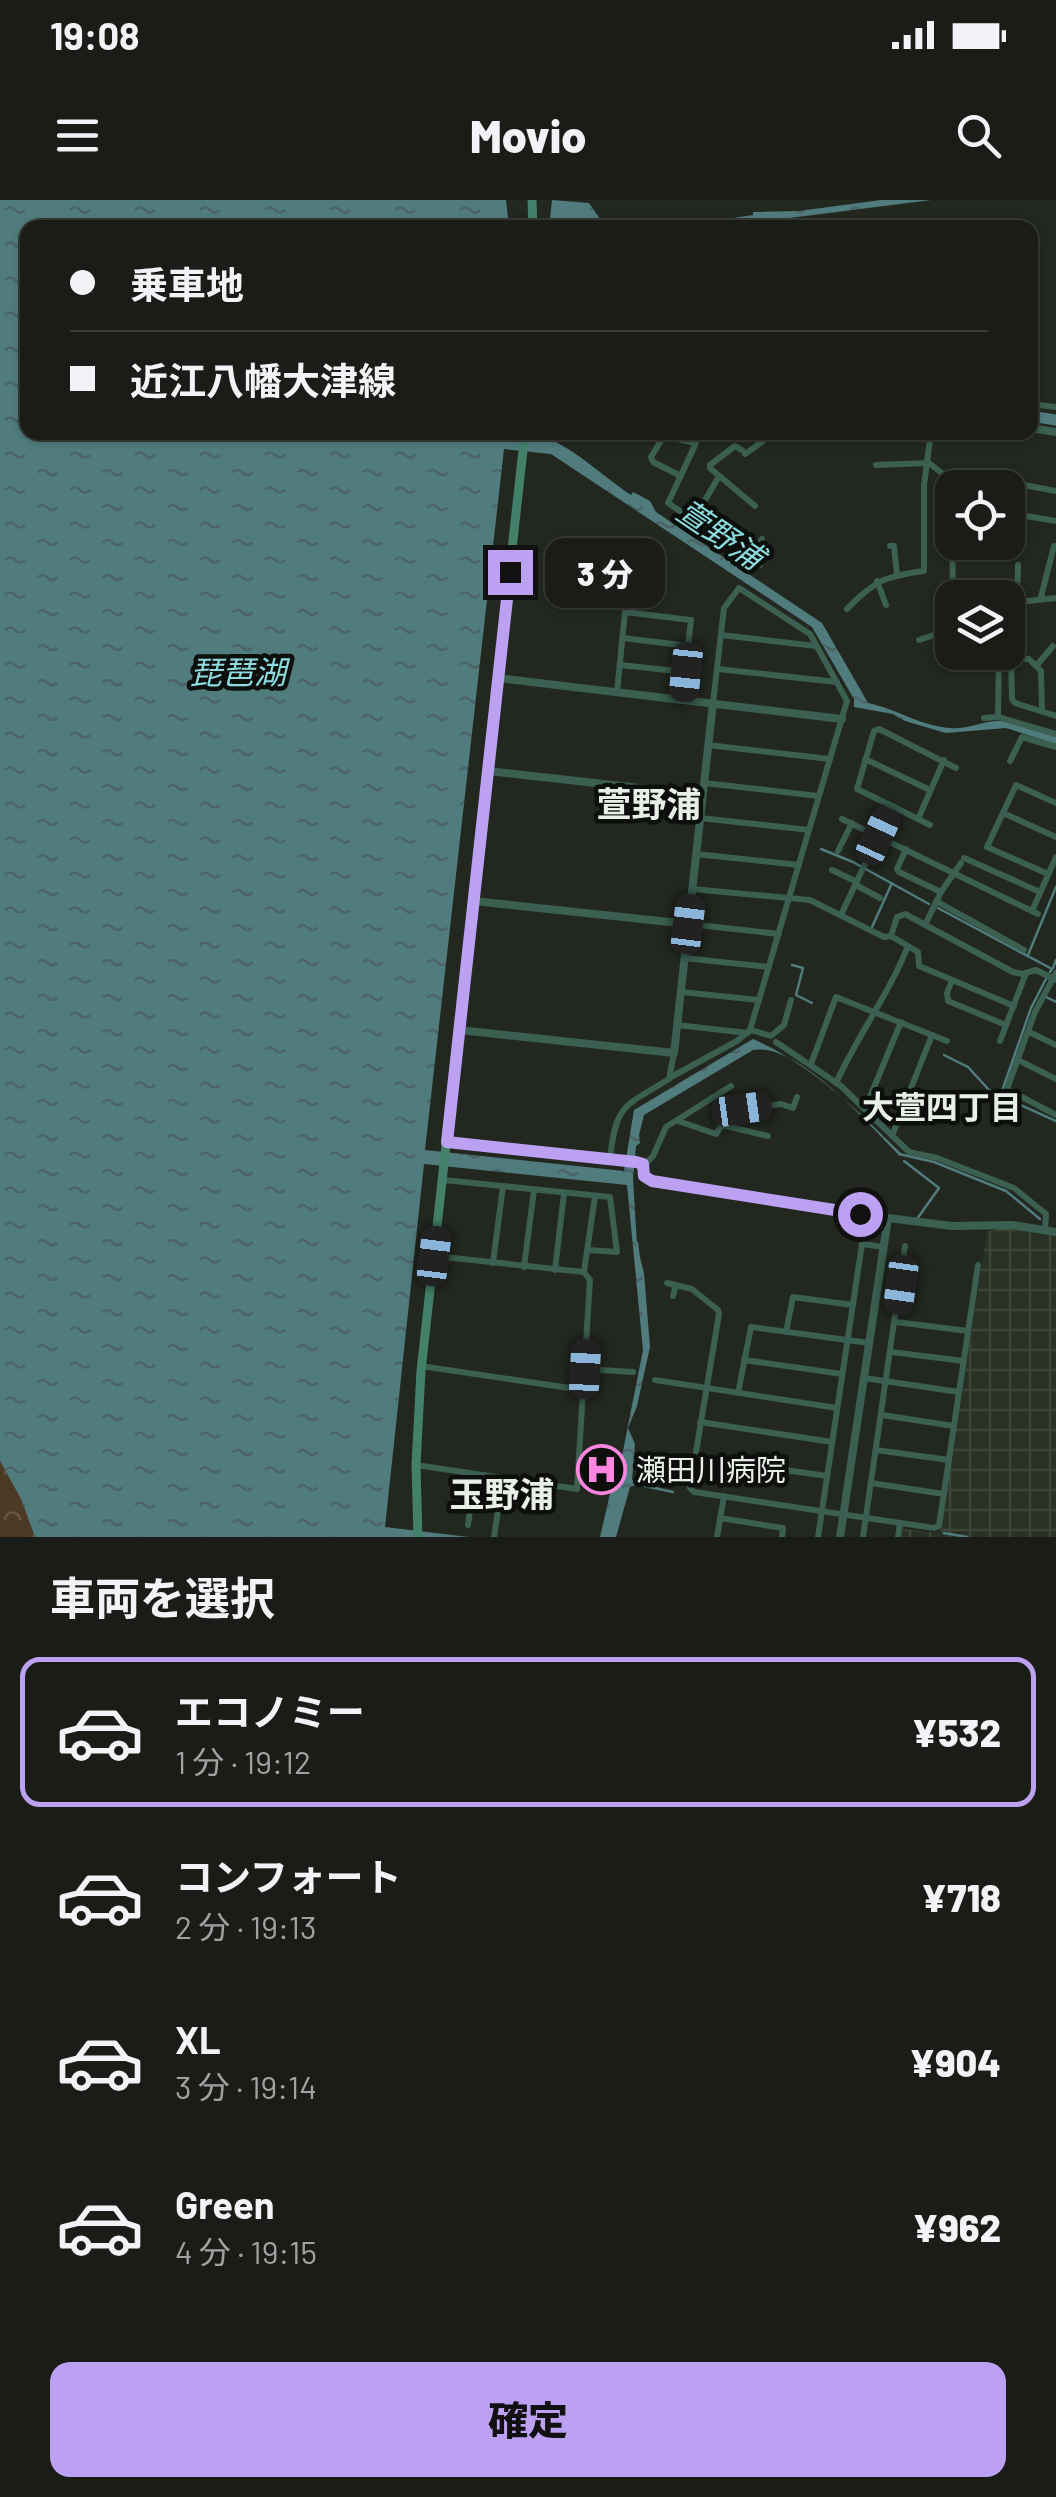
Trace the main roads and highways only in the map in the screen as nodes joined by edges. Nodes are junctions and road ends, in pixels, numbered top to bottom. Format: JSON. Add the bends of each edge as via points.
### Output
{"nodes":[{"id":1,"x":524,"y":440,"type":"edge"},
{"id":2,"x":417,"y":1533,"type":"edge"}],
"edges":[{"from":1,"to":2,"type":"main road","via":[[421,1366]]}]}
